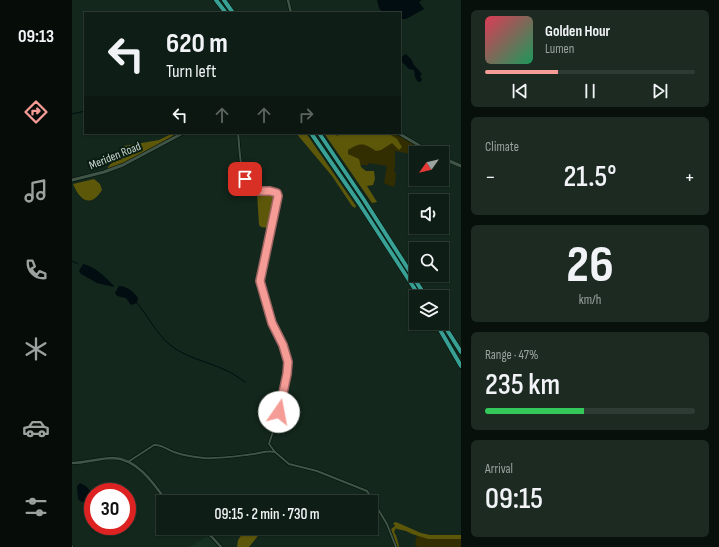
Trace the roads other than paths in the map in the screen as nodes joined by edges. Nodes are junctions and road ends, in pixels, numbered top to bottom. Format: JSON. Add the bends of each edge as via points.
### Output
{"nodes":[{"id":1,"x":216,"y":0,"type":"edge"},
{"id":2,"x":224,"y":0,"type":"edge"},
{"id":3,"x":288,"y":0,"type":"edge"},
{"id":4,"x":225,"y":12,"type":"edge"},
{"id":5,"x":232,"y":12,"type":"edge"},
{"id":6,"x":291,"y":12,"type":"edge"},
{"id":7,"x":181,"y":134,"type":"edge"},
{"id":8,"x":238,"y":134,"type":"edge"},
{"id":9,"x":313,"y":134,"type":"edge"},
{"id":10,"x":320,"y":134,"type":"edge"},
{"id":11,"x":400,"y":134,"type":"edge"},
{"id":12,"x":420,"y":146,"type":"edge"},
{"id":13,"x":449,"y":161,"type":"edge"},
{"id":14,"x":461,"y":166,"type":"edge"},
{"id":15,"x":72,"y":180,"type":"edge"},
{"id":16,"x":415,"y":290,"type":"edge"},
{"id":17,"x":422,"y":290,"type":"edge"},
{"id":18,"x":440,"y":330,"type":"edge"},
{"id":19,"x":447,"y":330,"type":"edge"},
{"id":20,"x":461,"y":352,"type":"edge"},
{"id":21,"x":461,"y":366,"type":"edge"},
{"id":22,"x":270,"y":444,"type":"junction"},
{"id":23,"x":269,"y":451,"type":"junction"},
{"id":24,"x":275,"y":452,"type":"junction"},
{"id":25,"x":128,"y":462,"type":"junction"},
{"id":26,"x":72,"y":463,"type":"edge"},
{"id":27,"x":162,"y":495,"type":"edge"},
{"id":28,"x":209,"y":535,"type":"edge"},
{"id":29,"x":221,"y":547,"type":"edge"},
{"id":30,"x":396,"y":547,"type":"edge"}],
"edges":[{"from":1,"to":4,"type":"highway"},
{"from":2,"to":5,"type":"highway"},
{"from":3,"to":6,"type":"street"},
{"from":7,"to":15,"type":"main road","name":"Meriden Road","via":[[123,165]]},
{"from":8,"to":22,"type":"street","via":[[244,174],[249,186],[255,192],[274,191],[278,196],[260,281],[272,323],[286,352],[288,368]]},
{"from":9,"to":16,"type":"highway"},
{"from":10,"to":17,"type":"highway"},
{"from":11,"to":12,"type":"main road"},
{"from":13,"to":14,"type":"main road"},
{"from":18,"to":21,"type":"highway"},
{"from":19,"to":20,"type":"highway"},
{"from":22,"to":23,"type":"street"},
{"from":22,"to":24,"type":"street"},
{"from":23,"to":24,"type":"street"},
{"from":23,"to":25,"type":"street","via":[[204,458],[191,457],[154,445]]},
{"from":24,"to":30,"type":"street","via":[[289,464],[318,471],[367,491],[384,518]]},
{"from":25,"to":26,"type":"street","via":[[113,458]]},
{"from":25,"to":27,"type":"street","via":[[148,477]]},
{"from":28,"to":29,"type":"street"}]}
